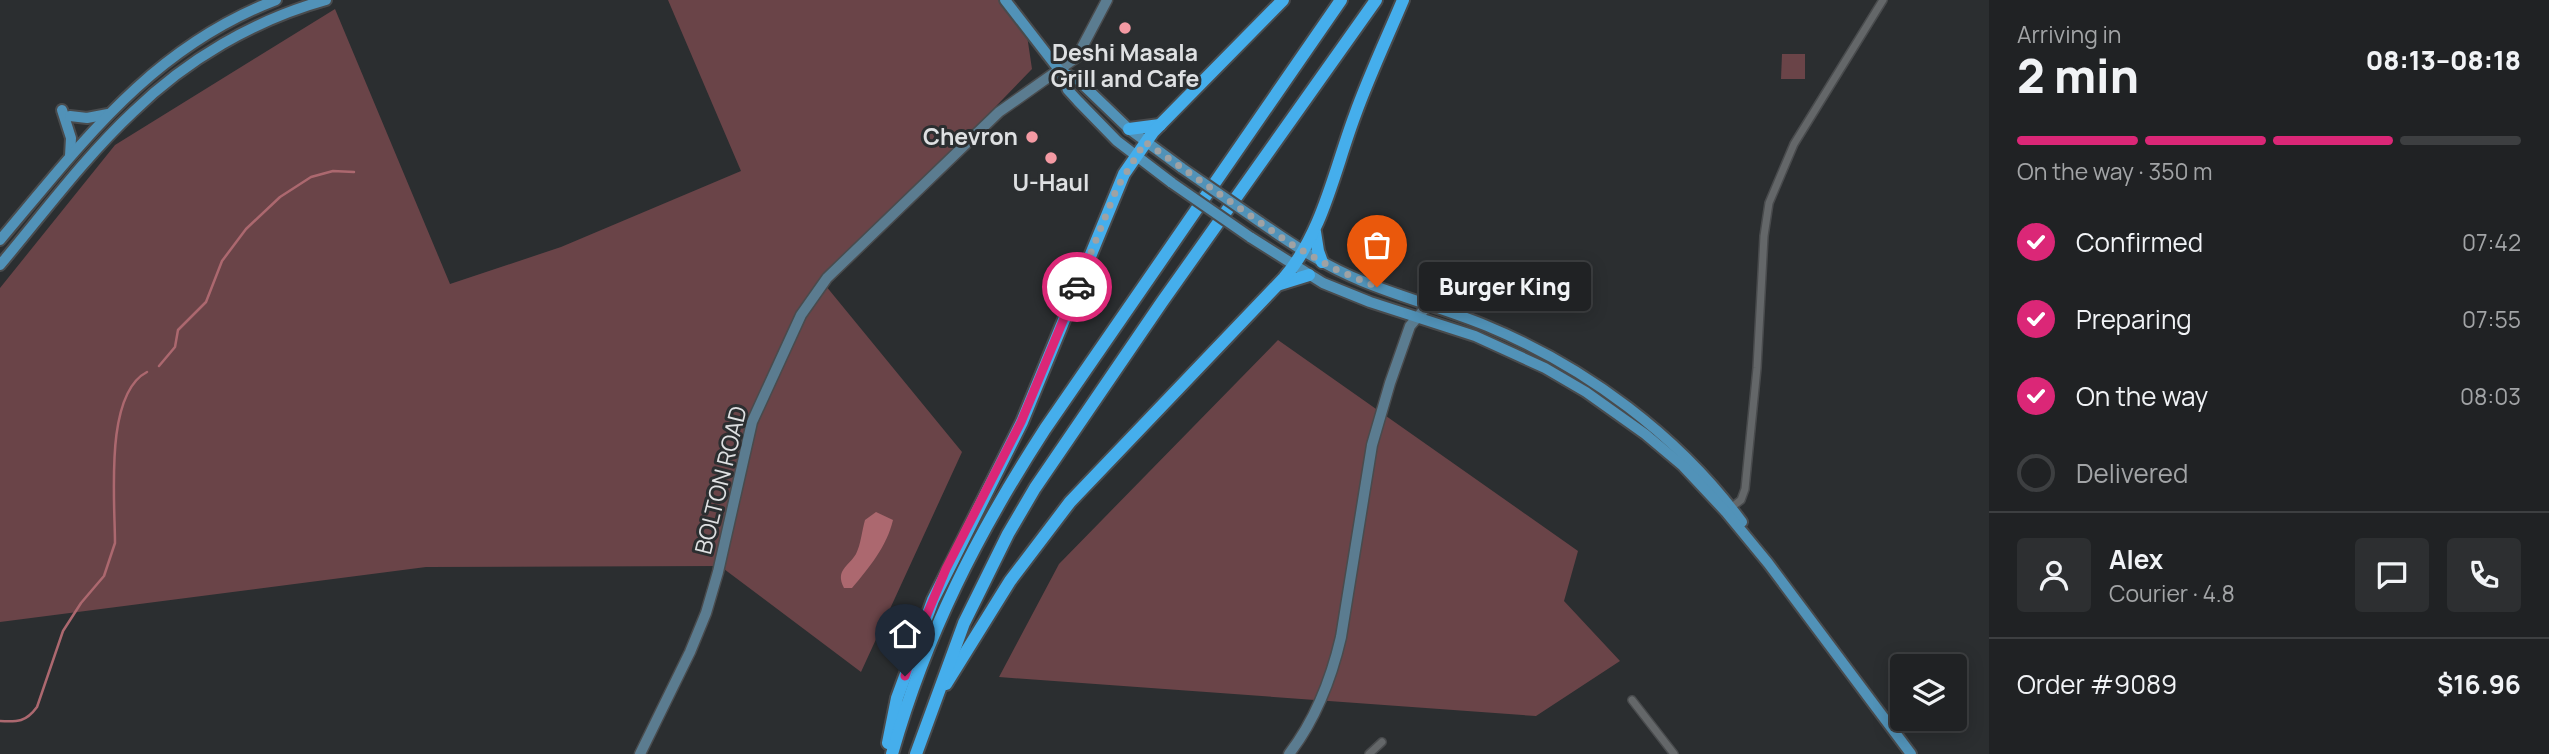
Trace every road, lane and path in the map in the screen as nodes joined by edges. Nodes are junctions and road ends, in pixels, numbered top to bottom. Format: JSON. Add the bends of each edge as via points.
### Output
{"nodes":[{"id":1,"x":276,"y":0,"type":"edge"},
{"id":2,"x":326,"y":0,"type":"edge"},
{"id":3,"x":1005,"y":0,"type":"edge"},
{"id":4,"x":1107,"y":0,"type":"edge"},
{"id":5,"x":1283,"y":0,"type":"edge"},
{"id":6,"x":1341,"y":0,"type":"edge"},
{"id":7,"x":1376,"y":0,"type":"edge"},
{"id":8,"x":1403,"y":0,"type":"edge"},
{"id":9,"x":1882,"y":0,"type":"edge"},
{"id":10,"x":1060,"y":71,"type":"junction"},
{"id":11,"x":108,"y":114,"type":"junction"},
{"id":12,"x":1160,"y":125,"type":"junction"},
{"id":13,"x":1129,"y":129,"type":"junction"},
{"id":14,"x":1145,"y":142,"type":"junction"},
{"id":15,"x":71,"y":156,"type":"junction"},
{"id":16,"x":1135,"y":156,"type":"junction"},
{"id":17,"x":1315,"y":232,"type":"junction"},
{"id":18,"x":0,"y":240,"type":"edge"},
{"id":19,"x":1304,"y":251,"type":"junction"},
{"id":20,"x":1322,"y":262,"type":"junction"},
{"id":21,"x":0,"y":265,"type":"edge"},
{"id":22,"x":1293,"y":266,"type":"junction"},
{"id":23,"x":1309,"y":275,"type":"junction"},
{"id":24,"x":1276,"y":286,"type":"junction"},
{"id":25,"x":1428,"y":305,"type":"junction"},
{"id":26,"x":1416,"y":317,"type":"junction"},
{"id":27,"x":1729,"y":510,"type":"junction"},
{"id":28,"x":1632,"y":700,"type":"dead end"},
{"id":29,"x":931,"y":708,"type":"junction"},
{"id":30,"x":1382,"y":742,"type":"dead end"},
{"id":31,"x":640,"y":754,"type":"edge"},
{"id":32,"x":886,"y":754,"type":"edge"},
{"id":33,"x":892,"y":754,"type":"edge"},
{"id":34,"x":916,"y":754,"type":"edge"},
{"id":35,"x":1289,"y":754,"type":"edge"},
{"id":36,"x":1369,"y":754,"type":"edge"},
{"id":37,"x":1674,"y":754,"type":"edge"},
{"id":38,"x":1911,"y":754,"type":"edge"}],
"edges":[{"from":1,"to":11,"type":"main road","via":[[188,46],[142,80]]},
{"from":2,"to":21,"type":"main road","via":[[242,34],[162,86],[115,130]]},
{"from":3,"to":10,"type":"main road"},
{"from":4,"to":10,"type":"street","name":"BOLTON ROAD","via":[[1077,57]]},
{"from":5,"to":12,"type":"highway"},
{"from":6,"to":33,"type":"highway","via":[[1002,498],[944,610]]},
{"from":7,"to":29,"type":"highway","via":[[1035,488],[980,588]]},
{"from":8,"to":17,"type":"highway","via":[[1355,114]]},
{"from":9,"to":27,"type":"street","via":[[1806,125],[1769,203],[1745,489]]},
{"from":10,"to":13,"type":"main road","via":[[1078,80]]},
{"from":10,"to":16,"type":"main road","via":[[1073,95]]},
{"from":10,"to":31,"type":"street","name":"BOLTON ROAD","via":[[999,112],[827,278],[807,306],[752,422],[706,613]]},
{"from":11,"to":15,"type":"main road"},
{"from":11,"to":15,"type":"main road","via":[[88,118],[66,113]]},
{"from":12,"to":13,"type":"highway"},
{"from":12,"to":14,"type":"highway"},
{"from":13,"to":14,"type":"main road"},
{"from":14,"to":16,"type":"highway"},
{"from":14,"to":19,"type":"main road","bridge":true},
{"from":15,"to":18,"type":"main road"},
{"from":16,"to":22,"type":"main road","bridge":true},
{"from":16,"to":32,"type":"highway","via":[[1117,188],[1021,422],[933,600],[897,698]]},
{"from":17,"to":19,"type":"highway"},
{"from":17,"to":20,"type":"highway"},
{"from":19,"to":20,"type":"main road"},
{"from":19,"to":22,"type":"highway"},
{"from":20,"to":25,"type":"main road"},
{"from":22,"to":23,"type":"main road"},
{"from":22,"to":24,"type":"highway"},
{"from":23,"to":24,"type":"highway"},
{"from":23,"to":26,"type":"main road"},
{"from":24,"to":29,"type":"highway","via":[[1070,502],[1010,580]]},
{"from":25,"to":26,"type":"street"},
{"from":25,"to":27,"type":"main road","via":[[1511,337],[1579,374],[1671,444],[1711,482]]},
{"from":26,"to":27,"type":"main road","via":[[1502,348],[1586,392],[1663,449]]},
{"from":26,"to":35,"type":"street","via":[[1405,337],[1372,445],[1333,668],[1312,719]]},
{"from":27,"to":38,"type":"main road"},
{"from":28,"to":37,"type":"street"},
{"from":29,"to":34,"type":"highway"},
{"from":30,"to":36,"type":"street"}]}
